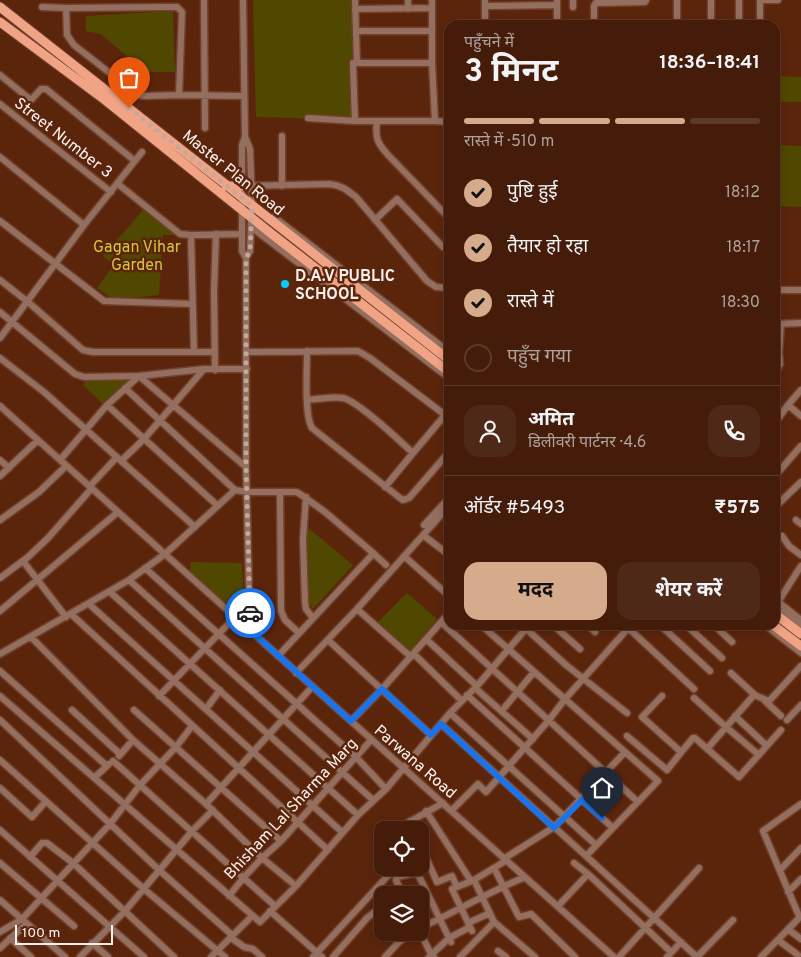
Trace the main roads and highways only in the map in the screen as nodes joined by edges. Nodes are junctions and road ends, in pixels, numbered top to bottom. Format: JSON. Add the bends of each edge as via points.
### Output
{"nodes":[{"id":1,"x":0,"y":7,"type":"edge"},
{"id":2,"x":0,"y":22,"type":"edge"},
{"id":3,"x":226,"y":186,"type":"junction"},
{"id":4,"x":247,"y":186,"type":"road end"},
{"id":5,"x":444,"y":356,"type":"edge"},
{"id":6,"x":444,"y":368,"type":"edge"},
{"id":7,"x":780,"y":618,"type":"edge"},
{"id":8,"x":780,"y":630,"type":"edge"},
{"id":9,"x":801,"y":634,"type":"edge"},
{"id":10,"x":801,"y":646,"type":"edge"}],
"edges":[{"from":1,"to":3,"type":"main road","name":"Master Plan Road"},
{"from":2,"to":6,"type":"main road","name":"Master Plan Road","via":[[105,100]]},
{"from":3,"to":4,"type":"main road"},
{"from":3,"to":5,"type":"main road","name":"Master Plan Road"},
{"from":7,"to":9,"type":"main road"},
{"from":8,"to":10,"type":"main road"}]}
